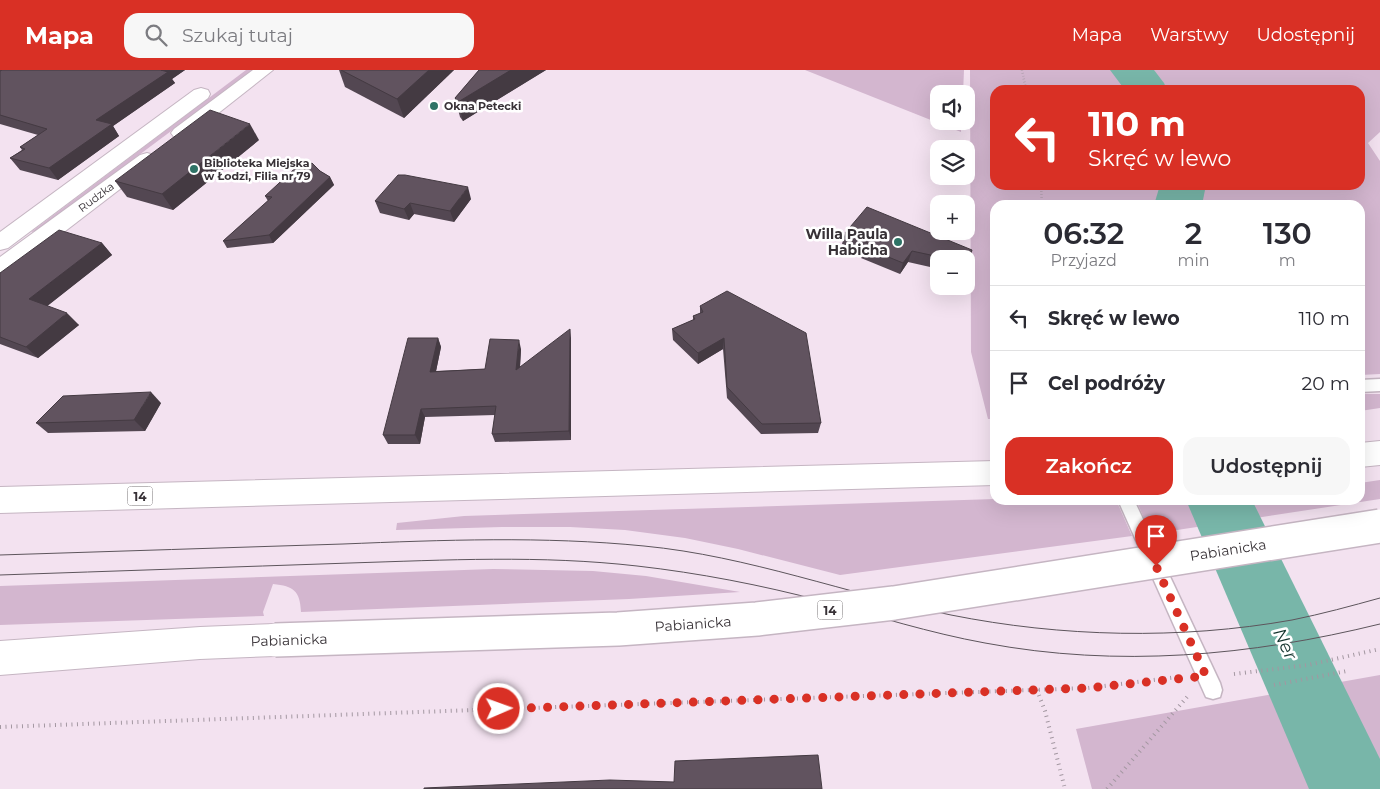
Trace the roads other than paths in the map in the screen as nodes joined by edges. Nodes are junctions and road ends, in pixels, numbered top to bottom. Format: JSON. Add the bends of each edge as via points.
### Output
{"nodes":[{"id":1,"x":234,"y":70,"type":"edge"},
{"id":2,"x":264,"y":70,"type":"edge"},
{"id":3,"x":0,"y":243,"type":"edge"},
{"id":4,"x":0,"y":269,"type":"edge"},
{"id":5,"x":1380,"y":385,"type":"edge"},
{"id":6,"x":1365,"y":386,"type":"edge"},
{"id":7,"x":1380,"y":453,"type":"edge"},
{"id":8,"x":1365,"y":454,"type":"edge"},
{"id":9,"x":990,"y":473,"type":"edge"},
{"id":10,"x":0,"y":500,"type":"edge"},
{"id":11,"x":1128,"y":505,"type":"edge"},
{"id":12,"x":1380,"y":526,"type":"edge"},
{"id":13,"x":0,"y":658,"type":"edge"},
{"id":14,"x":1205,"y":680,"type":"road end"}],
"edges":[{"from":1,"to":3,"type":"main road","name":"Rudzka"},
{"from":2,"to":4,"type":"main road","name":"Rudzka"},
{"from":5,"to":6,"type":"lane"},
{"from":7,"to":8,"type":"main road"},
{"from":9,"to":10,"type":"main road","number":"14"},
{"from":11,"to":14,"type":"lane"},
{"from":12,"to":13,"type":"main road","name":"Pabianicka","number":"14","bridge":true,"via":[[894,603],[757,619],[618,630],[275,640]]}]}
